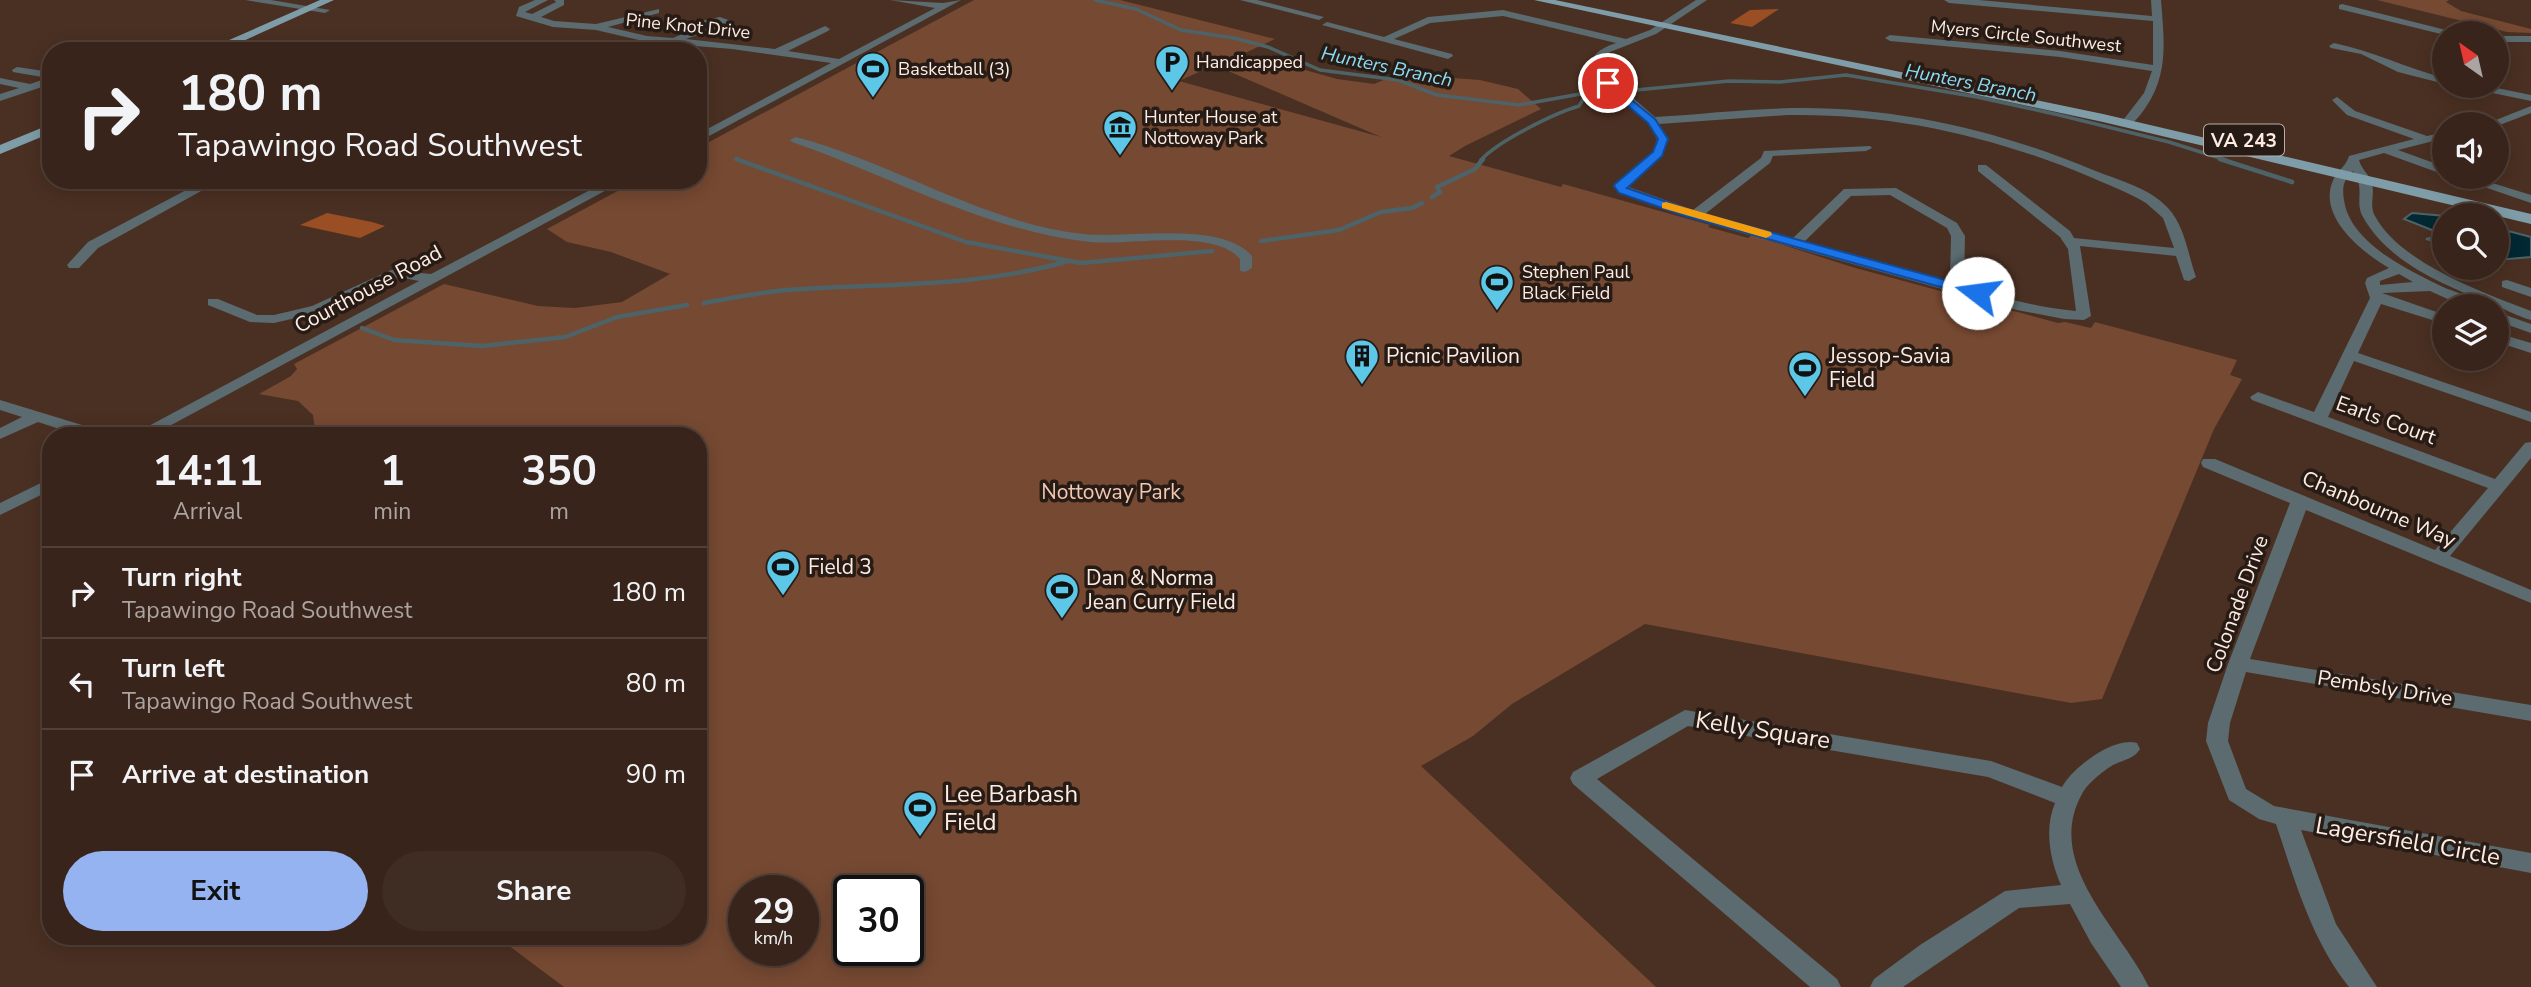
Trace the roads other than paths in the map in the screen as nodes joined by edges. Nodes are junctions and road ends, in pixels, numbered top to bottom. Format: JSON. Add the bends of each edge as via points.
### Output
{"nodes":[{"id":1,"x":250,"y":0,"type":"edge"},
{"id":2,"x":543,"y":0,"type":"edge"},
{"id":3,"x":559,"y":0,"type":"edge"},
{"id":4,"x":895,"y":0,"type":"edge"},
{"id":5,"x":956,"y":0,"type":"edge"},
{"id":6,"x":1245,"y":0,"type":"edge"},
{"id":7,"x":1539,"y":0,"type":"edge"},
{"id":8,"x":1565,"y":0,"type":"edge"},
{"id":9,"x":1702,"y":0,"type":"edge"},
{"id":10,"x":1950,"y":0,"type":"edge"},
{"id":11,"x":2156,"y":0,"type":"edge"},
{"id":12,"x":1307,"y":1,"type":"edge"},
{"id":13,"x":330,"y":5,"type":"edge"},
{"id":14,"x":945,"y":6,"type":"junction"},
{"id":15,"x":310,"y":8,"type":"junction"},
{"id":16,"x":2342,"y":8,"type":"dead end"},
{"id":17,"x":1285,"y":10,"type":"junction"},
{"id":18,"x":656,"y":11,"type":"dead end"},
{"id":19,"x":533,"y":17,"type":"junction"},
{"id":20,"x":2157,"y":19,"type":"junction"},
{"id":21,"x":1667,"y":24,"type":"junction"},
{"id":22,"x":596,"y":27,"type":"junction"},
{"id":23,"x":706,"y":27,"type":"dead end"},
{"id":24,"x":825,"y":29,"type":"dead end"},
{"id":25,"x":2432,"y":29,"type":"edge"},
{"id":26,"x":1890,"y":37,"type":"dead end"},
{"id":27,"x":2510,"y":38,"type":"edge"},
{"id":28,"x":2531,"y":39,"type":"edge"},
{"id":29,"x":1385,"y":40,"type":"junction"},
{"id":30,"x":231,"y":42,"type":"edge"},
{"id":31,"x":250,"y":42,"type":"edge"},
{"id":32,"x":672,"y":42,"type":"joint"},
{"id":33,"x":1626,"y":42,"type":"junction"},
{"id":34,"x":707,"y":45,"type":"edge"},
{"id":35,"x":2334,"y":46,"type":"dead end"},
{"id":36,"x":778,"y":52,"type":"junction"},
{"id":37,"x":1448,"y":56,"type":"dead end"},
{"id":38,"x":841,"y":62,"type":"junction"},
{"id":39,"x":2159,"y":69,"type":"junction"},
{"id":40,"x":17,"y":70,"type":"dead end"},
{"id":41,"x":42,"y":76,"type":"edge"},
{"id":42,"x":2432,"y":78,"type":"edge"},
{"id":43,"x":0,"y":81,"type":"edge"},
{"id":44,"x":42,"y":82,"type":"edge"},
{"id":45,"x":31,"y":88,"type":"junction"},
{"id":46,"x":42,"y":90,"type":"edge"},
{"id":47,"x":2510,"y":93,"type":"edge"},
{"id":48,"x":2531,"y":97,"type":"edge"},
{"id":49,"x":0,"y":98,"type":"edge"},
{"id":50,"x":2337,"y":100,"type":"dead end"},
{"id":51,"x":2531,"y":109,"type":"edge"},
{"id":52,"x":2509,"y":117,"type":"edge"},
{"id":53,"x":2130,"y":120,"type":"junction"},
{"id":54,"x":1652,"y":121,"type":"junction"},
{"id":55,"x":42,"y":122,"type":"edge"},
{"id":56,"x":42,"y":132,"type":"edge"},
{"id":57,"x":707,"y":134,"type":"edge"},
{"id":58,"x":2432,"y":138,"type":"edge"},
{"id":59,"x":0,"y":139,"type":"edge"},
{"id":60,"x":2425,"y":139,"type":"junction"},
{"id":61,"x":796,"y":140,"type":"dead end"},
{"id":62,"x":1867,"y":148,"type":"dead end"},
{"id":63,"x":2384,"y":149,"type":"junction"},
{"id":64,"x":0,"y":150,"type":"edge"},
{"id":65,"x":2432,"y":166,"type":"edge"},
{"id":66,"x":1982,"y":168,"type":"dead end"},
{"id":67,"x":2353,"y":172,"type":"junction"},
{"id":68,"x":198,"y":189,"type":"edge"},
{"id":69,"x":602,"y":189,"type":"edge"},
{"id":70,"x":2499,"y":189,"type":"edge"},
{"id":71,"x":2531,"y":199,"type":"edge"},
{"id":72,"x":2531,"y":209,"type":"edge"},
{"id":73,"x":1695,"y":215,"type":"junction"},
{"id":74,"x":2531,"y":219,"type":"edge"},
{"id":75,"x":2070,"y":241,"type":"junction"},
{"id":76,"x":1795,"y":243,"type":"junction"},
{"id":77,"x":2181,"y":253,"type":"junction"},
{"id":78,"x":74,"y":265,"type":"dead end"},
{"id":79,"x":1245,"y":268,"type":"dead end"},
{"id":80,"x":2401,"y":269,"type":"junction"},
{"id":81,"x":2189,"y":277,"type":"dead end"},
{"id":82,"x":435,"y":279,"type":"junction"},
{"id":83,"x":2507,"y":284,"type":"dead end"},
{"id":84,"x":1957,"y":287,"type":"junction"},
{"id":85,"x":2435,"y":288,"type":"junction"},
{"id":86,"x":2531,"y":293,"type":"edge"},
{"id":87,"x":2376,"y":294,"type":"junction"},
{"id":88,"x":2448,"y":294,"type":"edge"},
{"id":89,"x":213,"y":302,"type":"dead end"},
{"id":90,"x":2432,"y":315,"type":"edge"},
{"id":91,"x":2531,"y":316,"type":"edge"},
{"id":92,"x":2509,"y":321,"type":"edge"},
{"id":93,"x":2531,"y":329,"type":"edge"},
{"id":94,"x":2509,"y":341,"type":"edge"},
{"id":95,"x":2531,"y":348,"type":"edge"},
{"id":96,"x":2348,"y":354,"type":"junction"},
{"id":97,"x":2258,"y":397,"type":"dead end"},
{"id":98,"x":0,"y":405,"type":"edge"},
{"id":99,"x":38,"y":416,"type":"junction"},
{"id":100,"x":2531,"y":417,"type":"edge"},
{"id":101,"x":2319,"y":419,"type":"junction"},
{"id":102,"x":72,"y":427,"type":"edge"},
{"id":103,"x":155,"y":427,"type":"edge"},
{"id":104,"x":0,"y":434,"type":"edge"},
{"id":105,"x":2531,"y":447,"type":"edge"},
{"id":106,"x":2209,"y":463,"type":"dead end"},
{"id":107,"x":2498,"y":486,"type":"junction"},
{"id":108,"x":42,"y":487,"type":"edge"},
{"id":109,"x":2300,"y":501,"type":"junction"},
{"id":110,"x":0,"y":510,"type":"edge"},
{"id":111,"x":2438,"y":559,"type":"junction"},
{"id":112,"x":2531,"y":597,"type":"edge"},
{"id":113,"x":2238,"y":664,"type":"junction"},
{"id":114,"x":2531,"y":713,"type":"edge"},
{"id":115,"x":2219,"y":723,"type":"joint"},
{"id":116,"x":2129,"y":749,"type":"dead end"},
{"id":117,"x":2068,"y":799,"type":"junction"},
{"id":118,"x":2286,"y":818,"type":"junction"},
{"id":119,"x":2531,"y":863,"type":"edge"},
{"id":120,"x":2075,"y":894,"type":"junction"},
{"id":121,"x":1828,"y":987,"type":"edge"},
{"id":122,"x":1883,"y":987,"type":"edge"},
{"id":123,"x":2136,"y":987,"type":"edge"},
{"id":124,"x":2364,"y":987,"type":"edge"}],
"edges":[{"from":1,"to":15,"type":"street"},
{"from":2,"to":19,"type":"street","via":[[519,11]]},
{"from":3,"to":19,"type":"street","via":[[561,3]]},
{"from":4,"to":14,"type":"street"},
{"from":5,"to":14,"type":"street"},
{"from":6,"to":17,"type":"street"},
{"from":7,"to":21,"type":"main road","number":"VA 243"},
{"from":8,"to":21,"type":"main road","number":"VA 243"},
{"from":9,"to":21,"type":"street"},
{"from":10,"to":20,"type":"street"},
{"from":11,"to":20,"type":"street"},
{"from":12,"to":17,"type":"street"},
{"from":13,"to":15,"type":"main road"},
{"from":13,"to":31,"type":"main road"},
{"from":14,"to":38,"type":"street"},
{"from":15,"to":30,"type":"main road"},
{"from":16,"to":25,"type":"street"},
{"from":17,"to":29,"type":"street"},
{"from":18,"to":22,"type":"street"},
{"from":19,"to":22,"type":"street","name":"Pine Knot Drive","via":[[552,24]]},
{"from":20,"to":39,"type":"street"},
{"from":21,"to":33,"type":"street"},
{"from":21,"to":53,"type":"main road","number":"VA 243"},
{"from":22,"to":32,"type":"street","name":"Pine Knot Drive"},
{"from":23,"to":32,"type":"street"},
{"from":24,"to":36,"type":"street"},
{"from":26,"to":39,"type":"street","name":"Myers Circle Southwest"},
{"from":27,"to":28,"type":"street"},
{"from":29,"to":33,"type":"street","via":[[1428,20],[1503,13]]},
{"from":29,"to":37,"type":"street"},
{"from":33,"to":54,"type":"street","via":[[1600,54],[1595,68]]},
{"from":34,"to":36,"type":"street","name":"Pine Knot Drive"},
{"from":35,"to":42,"type":"street","via":[[2364,52]]},
{"from":36,"to":38,"type":"street","name":"Pine Knot Drive"},
{"from":38,"to":57,"type":"street"},
{"from":39,"to":53,"type":"street"},
{"from":40,"to":41,"type":"street"},
{"from":43,"to":45,"type":"street"},
{"from":44,"to":45,"type":"street"},
{"from":45,"to":46,"type":"street"},
{"from":45,"to":49,"type":"street"},
{"from":47,"to":48,"type":"street"},
{"from":50,"to":60,"type":"street","via":[[2351,113]]},
{"from":51,"to":52,"type":"street"},
{"from":53,"to":67,"type":"main road","number":"VA 243"},
{"from":54,"to":73,"type":"street","via":[[1662,134],[1663,146],[1619,186]]},
{"from":54,"to":77,"type":"street","via":[[1804,111],[1932,123],[2080,168],[2157,204],[2168,215]]},
{"from":55,"to":59,"type":"main road"},
{"from":56,"to":64,"type":"main road"},
{"from":58,"to":60,"type":"street"},
{"from":60,"to":63,"type":"street"},
{"from":61,"to":79,"type":"street","via":[[1013,225],[1105,240],[1212,239],[1241,250],[1247,259]]},
{"from":62,"to":73,"type":"street","via":[[1768,153],[1766,160]]},
{"from":63,"to":65,"type":"street"},
{"from":63,"to":67,"type":"street","via":[[2357,156]]},
{"from":66,"to":75,"type":"street"},
{"from":67,"to":72,"type":"main road","number":"VA 243"},
{"from":67,"to":74,"type":"main road","number":"VA 243"},
{"from":67,"to":80,"type":"street","via":[[2337,184],[2337,210],[2361,240]]},
{"from":67,"to":91,"type":"street","via":[[2367,214],[2389,242],[2458,285]]},
{"from":68,"to":78,"type":"street","via":[[93,245]]},
{"from":69,"to":82,"type":"street","name":"Courthouse Road"},
{"from":70,"to":71,"type":"street"},
{"from":73,"to":76,"type":"street"},
{"from":75,"to":77,"type":"street"},
{"from":75,"to":84,"type":"street","via":[[2075,248],[2084,316],[2060,316]]},
{"from":76,"to":84,"type":"street"},
{"from":76,"to":84,"type":"street","via":[[1848,192],[1892,191],[1952,226],[1958,236]]},
{"from":77,"to":81,"type":"street"},
{"from":80,"to":85,"type":"street"},
{"from":80,"to":87,"type":"street","via":[[2374,278]]},
{"from":82,"to":89,"type":"street","via":[[397,273],[317,309],[274,319],[255,319]]},
{"from":82,"to":103,"type":"street","name":"Courthouse Road"},
{"from":83,"to":86,"type":"street"},
{"from":85,"to":87,"type":"street","via":[[2408,286]]},
{"from":85,"to":88,"type":"street"},
{"from":87,"to":90,"type":"street"},
{"from":87,"to":96,"type":"street"},
{"from":92,"to":93,"type":"street"},
{"from":94,"to":95,"type":"street"},
{"from":96,"to":100,"type":"street"},
{"from":96,"to":101,"type":"street"},
{"from":97,"to":101,"type":"street","name":"Earls Court"},
{"from":98,"to":99,"type":"street"},
{"from":99,"to":102,"type":"street"},
{"from":99,"to":104,"type":"street"},
{"from":101,"to":107,"type":"street","name":"Earls Court"},
{"from":105,"to":107,"type":"street"},
{"from":106,"to":109,"type":"street","name":"Chanbourne Way"},
{"from":107,"to":111,"type":"street"},
{"from":108,"to":110,"type":"street"},
{"from":109,"to":111,"type":"street","name":"Chanbourne Way"},
{"from":109,"to":113,"type":"street","name":"Colonade Drive"},
{"from":111,"to":112,"type":"street","name":"Chanbourne Way"},
{"from":113,"to":114,"type":"street","name":"Pembsly Drive"},
{"from":113,"to":115,"type":"street","name":"Colonade Drive"},
{"from":115,"to":118,"type":"street","name":"Lagersfield Circle","via":[[2217,741],[2237,794],[2267,813]]},
{"from":116,"to":117,"type":"street","via":[[2100,762],[2080,778]]},
{"from":117,"to":120,"type":"street","via":[[2060,847]]},
{"from":117,"to":121,"type":"street","name":"Kelly Square","via":[[1991,769],[1685,718],[1581,778]]},
{"from":118,"to":119,"type":"street","name":"Lagersfield Circle"},
{"from":118,"to":124,"type":"street","name":"Lagersfield Circle","via":[[2321,925]]},
{"from":120,"to":122,"type":"street","via":[[2014,898]]},
{"from":120,"to":123,"type":"street"}]}
